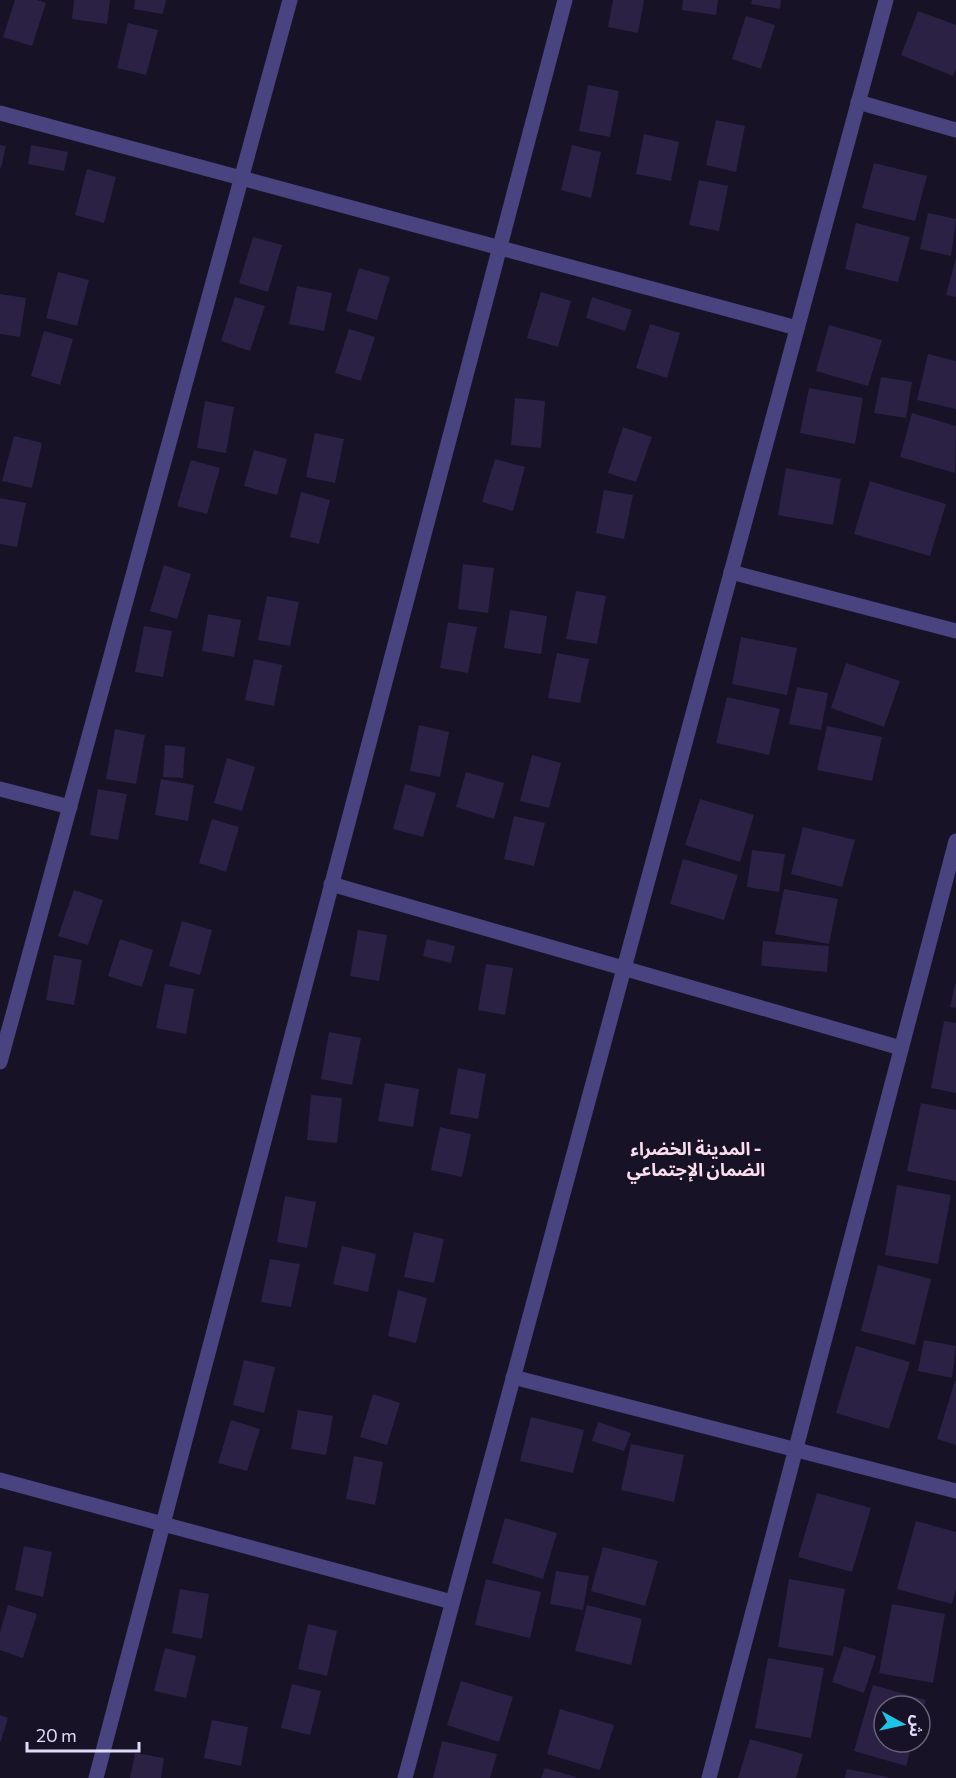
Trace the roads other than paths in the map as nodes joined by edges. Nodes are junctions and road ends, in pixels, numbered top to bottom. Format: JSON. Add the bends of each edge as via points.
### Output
{"nodes":[{"id":1,"x":290,"y":0,"type":"edge"},
{"id":2,"x":565,"y":0,"type":"edge"},
{"id":3,"x":886,"y":0,"type":"edge"},
{"id":4,"x":858,"y":102,"type":"junction"},
{"id":5,"x":0,"y":113,"type":"edge"},
{"id":6,"x":956,"y":130,"type":"edge"},
{"id":7,"x":241,"y":178,"type":"junction"},
{"id":8,"x":500,"y":248,"type":"junction"},
{"id":9,"x":797,"y":328,"type":"junction"},
{"id":10,"x":731,"y":572,"type":"junction"},
{"id":11,"x":956,"y":631,"type":"edge"},
{"id":12,"x":0,"y":789,"type":"edge"},
{"id":13,"x":69,"y":807,"type":"junction"},
{"id":14,"x":956,"y":841,"type":"edge"},
{"id":15,"x":331,"y":884,"type":"junction"},
{"id":16,"x":624,"y":968,"type":"junction"},
{"id":17,"x":901,"y":1048,"type":"junction"},
{"id":18,"x":0,"y":1062,"type":"edge"},
{"id":19,"x":513,"y":1377,"type":"junction"},
{"id":20,"x":795,"y":1449,"type":"junction"},
{"id":21,"x":0,"y":1480,"type":"edge"},
{"id":22,"x":956,"y":1491,"type":"edge"},
{"id":23,"x":162,"y":1524,"type":"junction"},
{"id":24,"x":452,"y":1602,"type":"junction"},
{"id":25,"x":96,"y":1778,"type":"edge"},
{"id":26,"x":405,"y":1778,"type":"edge"},
{"id":27,"x":709,"y":1778,"type":"edge"}],
"edges":[{"from":1,"to":7,"type":"street"},
{"from":2,"to":8,"type":"street"},
{"from":3,"to":4,"type":"street"},
{"from":4,"to":6,"type":"street"},
{"from":4,"to":9,"type":"street"},
{"from":5,"to":7,"type":"street"},
{"from":7,"to":8,"type":"street"},
{"from":7,"to":13,"type":"street"},
{"from":8,"to":9,"type":"street"},
{"from":8,"to":15,"type":"street"},
{"from":9,"to":10,"type":"street"},
{"from":10,"to":11,"type":"street"},
{"from":10,"to":16,"type":"street"},
{"from":12,"to":13,"type":"street"},
{"from":13,"to":18,"type":"street"},
{"from":14,"to":17,"type":"street"},
{"from":15,"to":16,"type":"street"},
{"from":15,"to":23,"type":"street"},
{"from":16,"to":17,"type":"street"},
{"from":16,"to":19,"type":"street"},
{"from":17,"to":20,"type":"street"},
{"from":19,"to":20,"type":"street"},
{"from":19,"to":24,"type":"street"},
{"from":20,"to":22,"type":"street"},
{"from":20,"to":27,"type":"street"},
{"from":21,"to":23,"type":"street"},
{"from":23,"to":24,"type":"street"},
{"from":23,"to":25,"type":"street"},
{"from":24,"to":26,"type":"street"}]}
